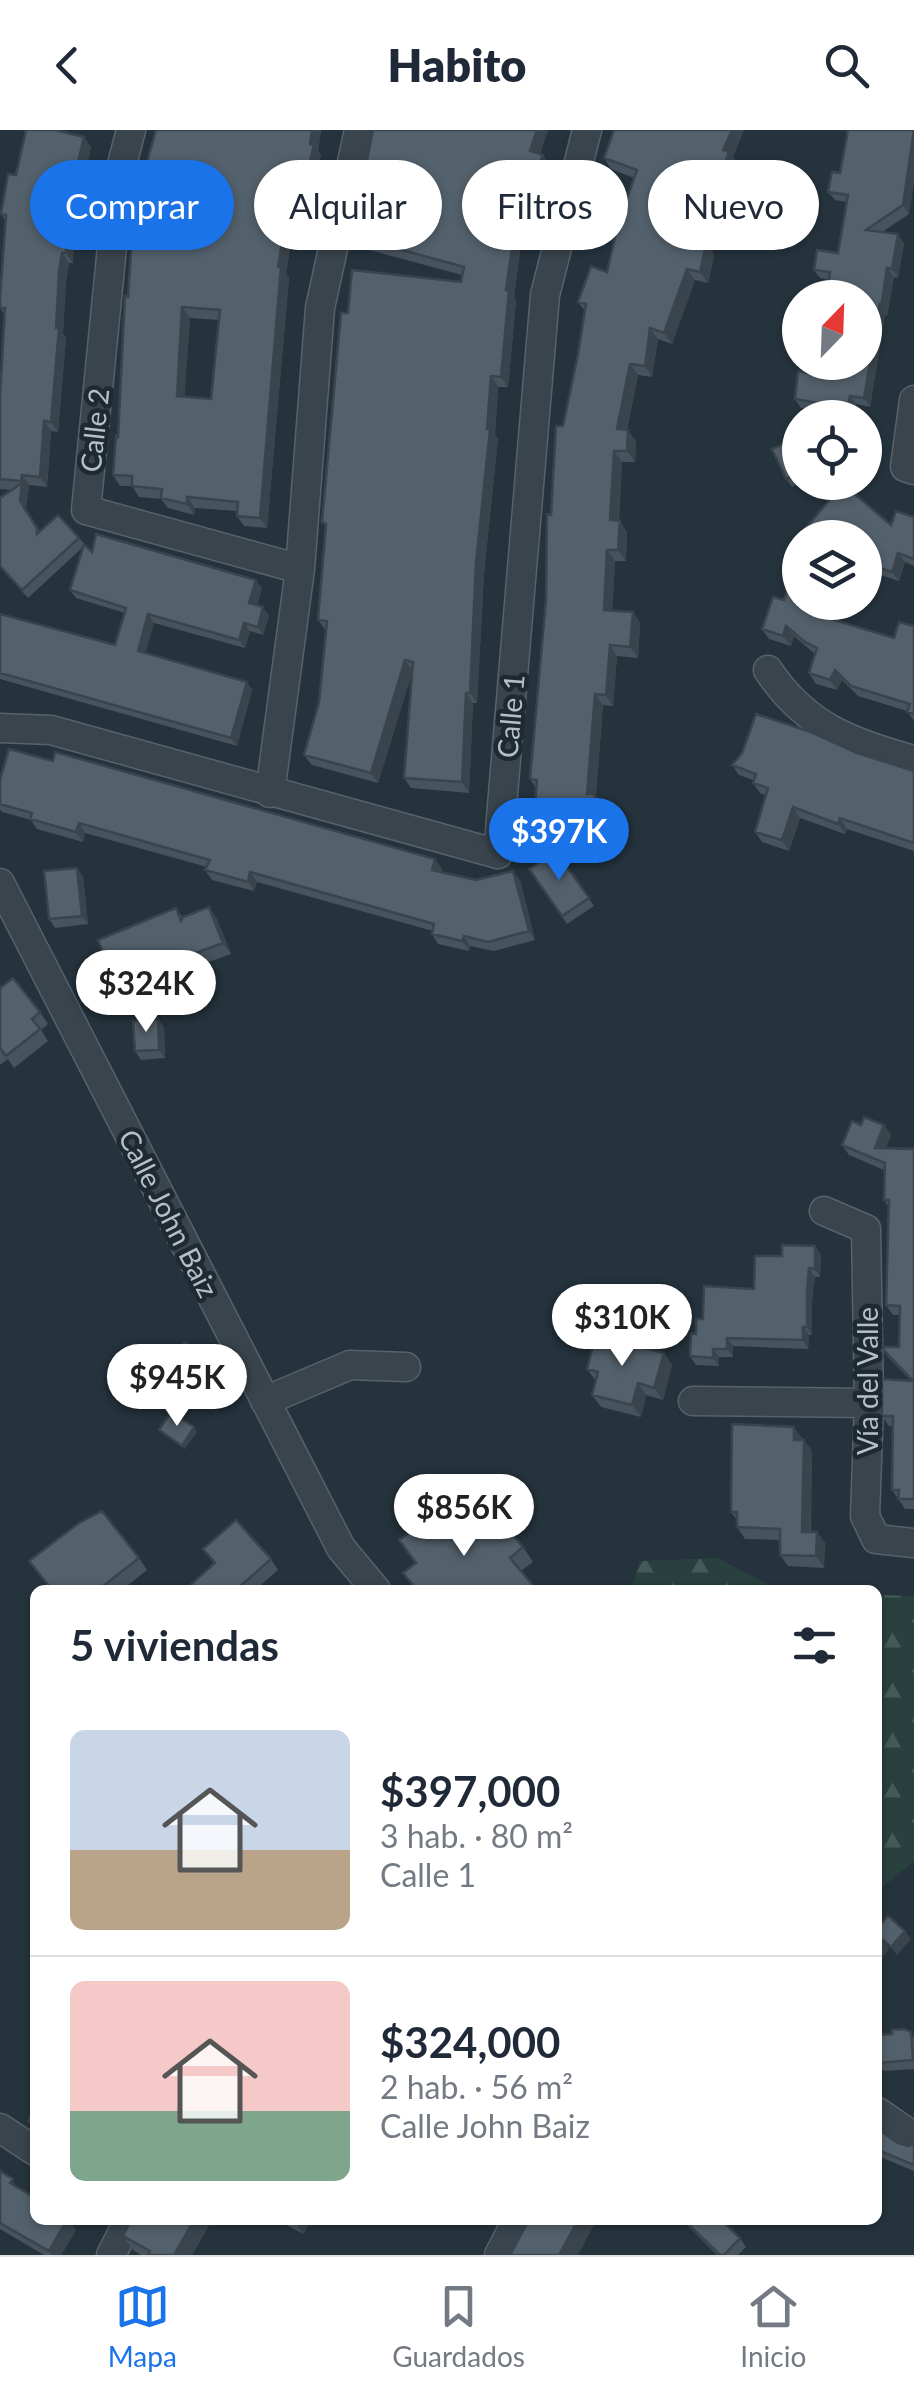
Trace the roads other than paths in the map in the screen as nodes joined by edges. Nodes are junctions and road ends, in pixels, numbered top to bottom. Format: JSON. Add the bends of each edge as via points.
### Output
{"nodes":[{"id":1,"x":130,"y":130,"type":"edge"},
{"id":2,"x":359,"y":130,"type":"edge"},
{"id":3,"x":587,"y":130,"type":"edge"},
{"id":4,"x":914,"y":400,"type":"edge"},
{"id":5,"x":914,"y":470,"type":"edge"},
{"id":6,"x":300,"y":569,"type":"junction"},
{"id":7,"x":768,"y":670,"type":"dead end"},
{"id":8,"x":0,"y":728,"type":"edge"},
{"id":9,"x":914,"y":760,"type":"edge"},
{"id":10,"x":270,"y":793,"type":"junction"},
{"id":11,"x":0,"y":883,"type":"edge"},
{"id":12,"x":824,"y":1211,"type":"dead end"},
{"id":13,"x":406,"y":1367,"type":"dead end"},
{"id":14,"x":692,"y":1400,"type":"dead end"},
{"id":15,"x":265,"y":1401,"type":"junction"},
{"id":16,"x":869,"y":1403,"type":"junction"},
{"id":17,"x":914,"y":1542,"type":"edge"},
{"id":18,"x":372,"y":1585,"type":"edge"},
{"id":19,"x":882,"y":2115,"type":"edge"},
{"id":20,"x":0,"y":2128,"type":"edge"},
{"id":21,"x":914,"y":2138,"type":"edge"},
{"id":22,"x":30,"y":2148,"type":"edge"},
{"id":23,"x":126,"y":2225,"type":"edge"},
{"id":24,"x":514,"y":2225,"type":"edge"},
{"id":25,"x":111,"y":2255,"type":"edge"},
{"id":26,"x":498,"y":2255,"type":"edge"}],
"edges":[{"from":1,"to":6,"type":"street","name":"Calle 2","via":[[119,176],[86,510]]},
{"from":2,"to":6,"type":"street","via":[[320,308]]},
{"from":3,"to":10,"type":"street","name":"Calle 1","via":[[544,295],[498,854]]},
{"from":4,"to":5,"type":"street","via":[[904,467]]},
{"from":6,"to":10,"type":"street"},
{"from":7,"to":9,"type":"street","via":[[788,700],[854,744]]},
{"from":8,"to":10,"type":"street","name":"Calle 1","via":[[51,730]]},
{"from":11,"to":15,"type":"street","name":"Calle John Baiz"},
{"from":12,"to":16,"type":"street","name":"Vía del Valle","via":[[866,1229]]},
{"from":13,"to":15,"type":"street","via":[[350,1365]]},
{"from":14,"to":16,"type":"street"},
{"from":15,"to":18,"type":"street","name":"Calle John Baiz","via":[[341,1548]]},
{"from":16,"to":17,"type":"street","name":"Vía del Valle","via":[[865,1516],[876,1539]]},
{"from":19,"to":21,"type":"street"},
{"from":20,"to":22,"type":"street"},
{"from":23,"to":25,"type":"street"},
{"from":24,"to":26,"type":"street"}]}
